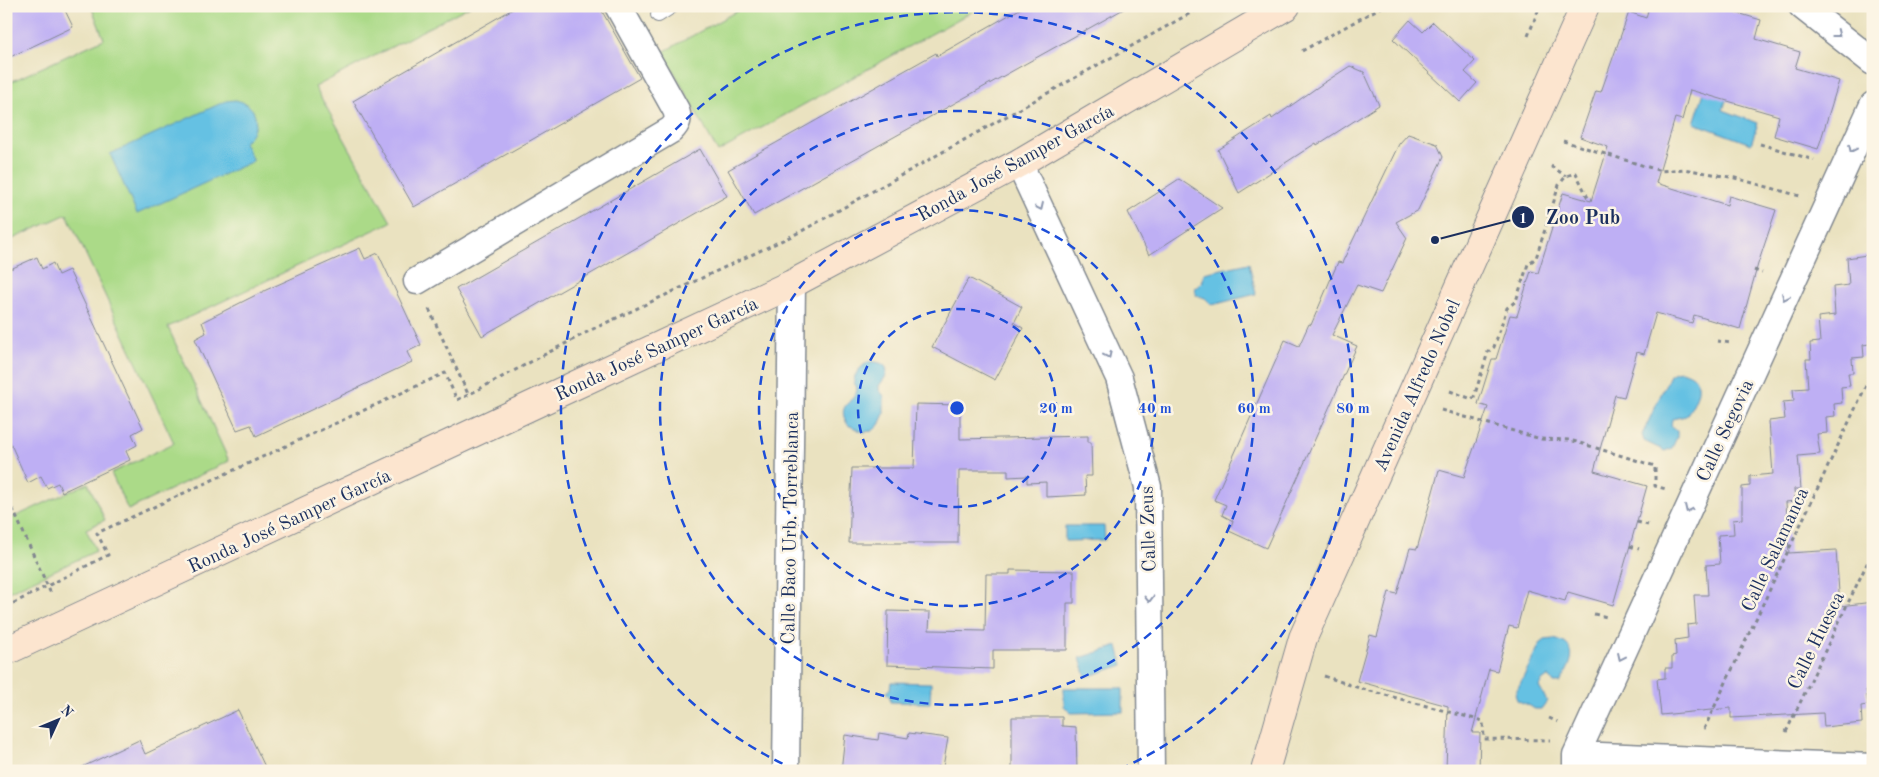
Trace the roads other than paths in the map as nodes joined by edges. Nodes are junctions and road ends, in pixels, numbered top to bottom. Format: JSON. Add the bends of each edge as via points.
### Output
{"nodes":[{"id":1,"x":618,"y":6,"type":"edge"},
{"id":2,"x":672,"y":6,"type":"edge"},
{"id":3,"x":1802,"y":6,"type":"edge"},
{"id":4,"x":1281,"y":8,"type":"edge"},
{"id":5,"x":1581,"y":11,"type":"edge"},
{"id":6,"x":658,"y":15,"type":"dead end"},
{"id":7,"x":1873,"y":62,"type":"edge"},
{"id":8,"x":1873,"y":105,"type":"edge"},
{"id":9,"x":1019,"y":163,"type":"junction"},
{"id":10,"x":417,"y":281,"type":"road end"},
{"id":11,"x":792,"y":284,"type":"junction"},
{"id":12,"x":6,"y":651,"type":"edge"},
{"id":13,"x":1576,"y":763,"type":"edge"},
{"id":14,"x":1873,"y":767,"type":"edge"},
{"id":15,"x":786,"y":771,"type":"edge"},
{"id":16,"x":1150,"y":771,"type":"edge"},
{"id":17,"x":1265,"y":771,"type":"edge"}],
"edges":[{"from":1,"to":10,"type":"street","via":[[676,110],[676,124],[671,130]]},
{"from":2,"to":6,"type":"lane"},
{"from":3,"to":7,"type":"street","one_way":true},
{"from":4,"to":9,"type":"main road","name":"Ronda José Samper García"},
{"from":5,"to":17,"type":"main road","name":"Avenida Alfredo Nobel","via":[[1304,638]]},
{"from":8,"to":13,"type":"street","name":"Calle Segovia","one_way":true},
{"from":9,"to":11,"type":"main road","name":"Ronda José Samper García"},
{"from":9,"to":16,"type":"street","name":"Calle Zeus","one_way":true,"via":[[1119,378],[1148,488]]},
{"from":11,"to":12,"type":"main road","name":"Ronda José Samper García"},
{"from":11,"to":15,"type":"street","name":"Calle Baco Urb. Torreblanca"},
{"from":13,"to":14,"type":"street","name":"Calle Segovia"}]}
